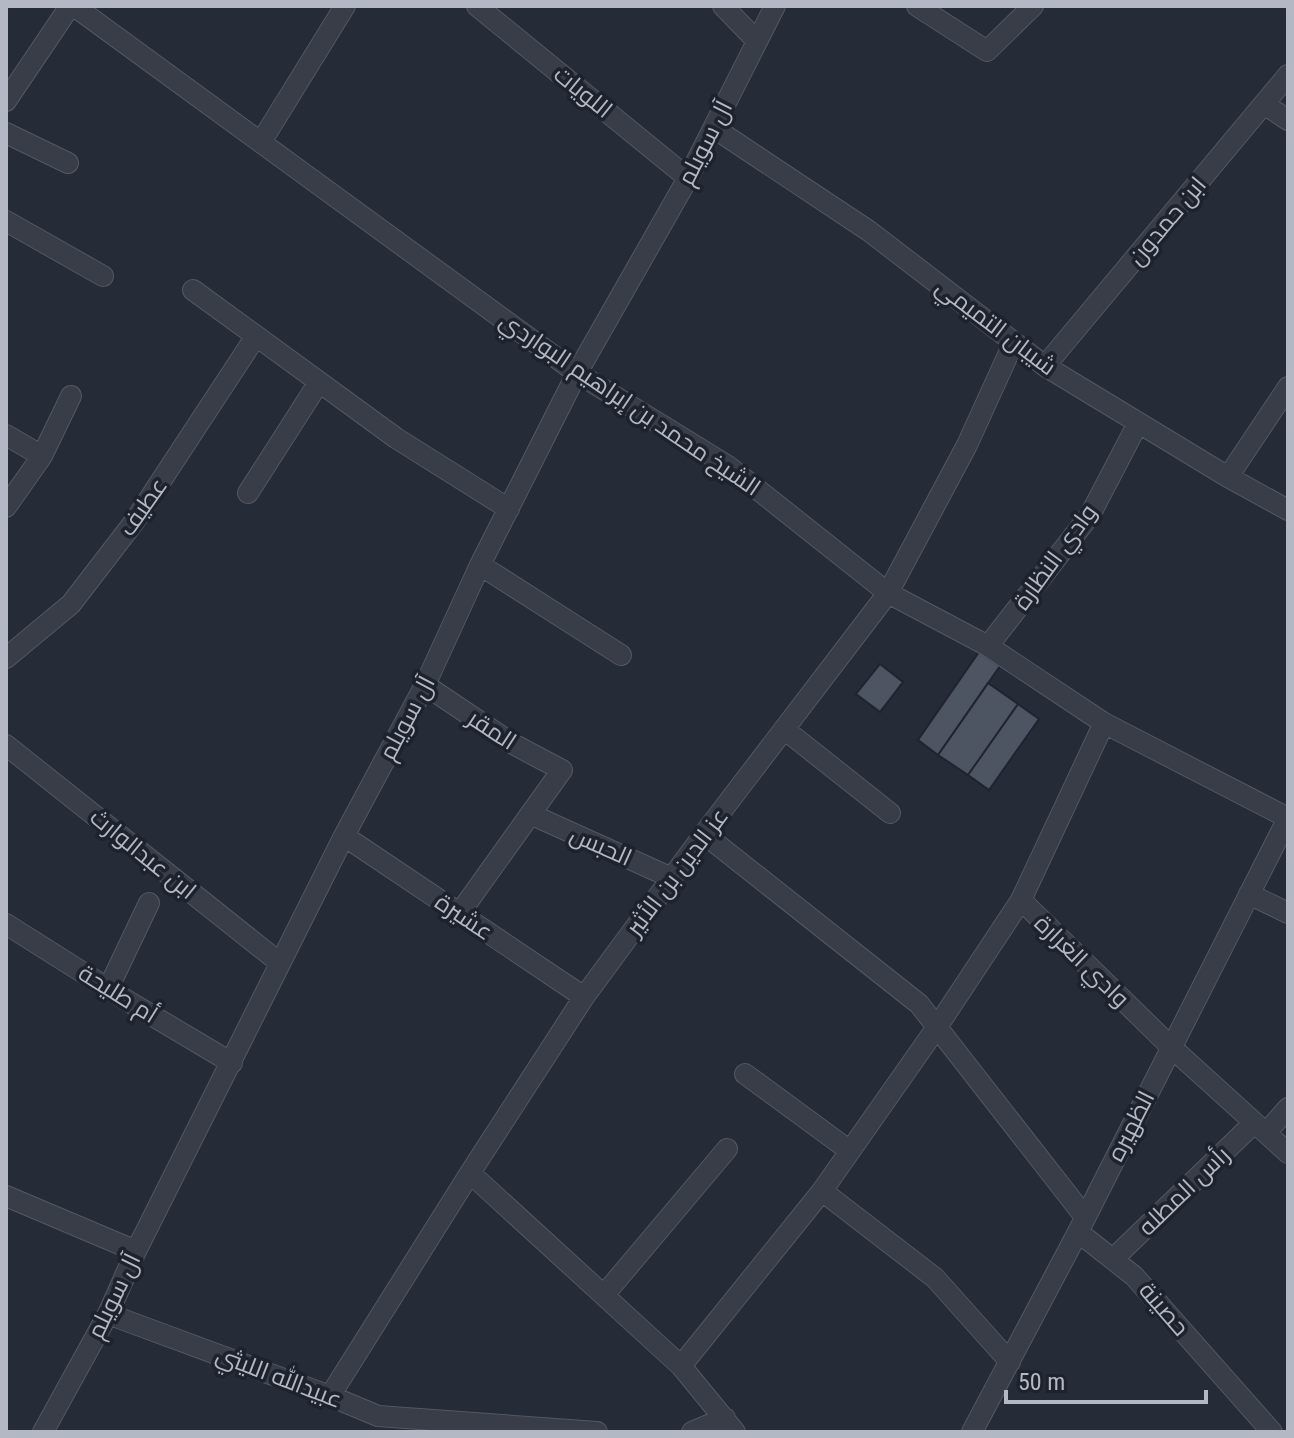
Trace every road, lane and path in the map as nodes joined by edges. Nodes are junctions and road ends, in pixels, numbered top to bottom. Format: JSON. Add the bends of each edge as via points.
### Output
{"nodes":[{"id":1,"x":72,"y":6,"type":"edge"},
{"id":2,"x":345,"y":6,"type":"edge"},
{"id":3,"x":477,"y":6,"type":"edge"},
{"id":4,"x":723,"y":6,"type":"edge"},
{"id":5,"x":775,"y":6,"type":"edge"},
{"id":6,"x":917,"y":6,"type":"edge"},
{"id":7,"x":1033,"y":6,"type":"edge"},
{"id":8,"x":757,"y":41,"type":"junction"},
{"id":9,"x":1288,"y":75,"type":"edge"},
{"id":10,"x":6,"y":101,"type":"edge"},
{"id":11,"x":1264,"y":104,"type":"junction"},
{"id":12,"x":1288,"y":120,"type":"edge"},
{"id":13,"x":714,"y":128,"type":"junction"},
{"id":14,"x":6,"y":133,"type":"edge"},
{"id":15,"x":261,"y":142,"type":"junction"},
{"id":16,"x":68,"y":163,"type":"dead end"},
{"id":17,"x":688,"y":178,"type":"junction"},
{"id":18,"x":6,"y":221,"type":"edge"},
{"id":19,"x":103,"y":276,"type":"dead end"},
{"id":20,"x":193,"y":290,"type":"dead end"},
{"id":21,"x":256,"y":336,"type":"junction"},
{"id":22,"x":1013,"y":344,"type":"junction"},
{"id":23,"x":1045,"y":366,"type":"junction"},
{"id":24,"x":577,"y":373,"type":"junction"},
{"id":25,"x":319,"y":382,"type":"junction"},
{"id":26,"x":1288,"y":387,"type":"edge"},
{"id":27,"x":71,"y":396,"type":"dead end"},
{"id":28,"x":1138,"y":423,"type":"junction"},
{"id":29,"x":6,"y":435,"type":"edge"},
{"id":30,"x":42,"y":456,"type":"junction"},
{"id":31,"x":1228,"y":477,"type":"junction"},
{"id":32,"x":248,"y":493,"type":"dead end"},
{"id":33,"x":6,"y":507,"type":"edge"},
{"id":34,"x":509,"y":509,"type":"junction"},
{"id":35,"x":1288,"y":510,"type":"edge"},
{"id":36,"x":480,"y":565,"type":"junction"},
{"id":37,"x":888,"y":593,"type":"junction"},
{"id":38,"x":988,"y":646,"type":"junction"},
{"id":39,"x":621,"y":655,"type":"dead end"},
{"id":40,"x":6,"y":658,"type":"edge"},
{"id":41,"x":425,"y":685,"type":"junction"},
{"id":42,"x":1104,"y":723,"type":"junction"},
{"id":43,"x":784,"y":729,"type":"junction"},
{"id":44,"x":6,"y":745,"type":"edge"},
{"id":45,"x":890,"y":813,"type":"dead end"},
{"id":46,"x":530,"y":814,"type":"junction"},
{"id":47,"x":1288,"y":818,"type":"edge"},
{"id":48,"x":704,"y":834,"type":"junction"},
{"id":49,"x":344,"y":836,"type":"junction"},
{"id":50,"x":672,"y":878,"type":"junction"},
{"id":51,"x":1249,"y":894,"type":"junction"},
{"id":52,"x":1021,"y":900,"type":"junction"},
{"id":53,"x":149,"y":903,"type":"dead end"},
{"id":54,"x":1288,"y":913,"type":"edge"},
{"id":55,"x":459,"y":914,"type":"junction"},
{"id":56,"x":6,"y":924,"type":"edge"},
{"id":57,"x":280,"y":963,"type":"junction"},
{"id":58,"x":108,"y":989,"type":"junction"},
{"id":59,"x":584,"y":997,"type":"junction"},
{"id":60,"x":937,"y":1027,"type":"junction"},
{"id":61,"x":1171,"y":1047,"type":"junction"},
{"id":62,"x":232,"y":1063,"type":"junction"},
{"id":63,"x":745,"y":1074,"type":"dead end"},
{"id":64,"x":1288,"y":1108,"type":"edge"},
{"id":65,"x":1260,"y":1128,"type":"junction"},
{"id":66,"x":727,"y":1149,"type":"dead end"},
{"id":67,"x":850,"y":1151,"type":"junction"},
{"id":68,"x":1288,"y":1153,"type":"edge"},
{"id":69,"x":470,"y":1173,"type":"junction"},
{"id":70,"x":822,"y":1191,"type":"junction"},
{"id":71,"x":6,"y":1196,"type":"edge"},
{"id":72,"x":1081,"y":1224,"type":"junction"},
{"id":73,"x":136,"y":1251,"type":"junction"},
{"id":74,"x":1113,"y":1259,"type":"junction"},
{"id":75,"x":604,"y":1295,"type":"junction"},
{"id":76,"x":108,"y":1314,"type":"junction"},
{"id":77,"x":1010,"y":1362,"type":"junction"},
{"id":78,"x":681,"y":1366,"type":"junction"},
{"id":79,"x":330,"y":1396,"type":"junction"},
{"id":80,"x":376,"y":1424,"type":"edge"},
{"id":81,"x":730,"y":1425,"type":"edge"},
{"id":82,"x":43,"y":1432,"type":"edge"},
{"id":83,"x":597,"y":1432,"type":"edge"},
{"id":84,"x":692,"y":1432,"type":"edge"},
{"id":85,"x":972,"y":1432,"type":"edge"},
{"id":86,"x":1272,"y":1432,"type":"edge"}],
"edges":[{"from":1,"to":10,"type":"street"},
{"from":1,"to":15,"type":"street","name":"الشيخ محمد بن إبراهيم البواردي"},
{"from":2,"to":15,"type":"street"},
{"from":3,"to":17,"type":"street","name":"اللويات"},
{"from":4,"to":8,"type":"street"},
{"from":5,"to":8,"type":"street","name":"آل سويلم"},
{"from":6,"to":7,"type":"street","via":[[987,51]]},
{"from":8,"to":13,"type":"street","name":"آل سويلم"},
{"from":9,"to":11,"type":"street","name":"ابن حمدون"},
{"from":11,"to":12,"type":"street"},
{"from":11,"to":23,"type":"street","name":"ابن حمدون"},
{"from":13,"to":17,"type":"street","name":"آل سويلم"},
{"from":13,"to":22,"type":"street","name":"شيبان التميمي","via":[[869,231]]},
{"from":14,"to":16,"type":"street"},
{"from":15,"to":24,"type":"street","name":"الشيخ محمد بن إبراهيم البواردي"},
{"from":17,"to":24,"type":"street","name":"آل سويلم"},
{"from":18,"to":19,"type":"street"},
{"from":20,"to":21,"type":"street"},
{"from":21,"to":25,"type":"street"},
{"from":21,"to":40,"type":"street","name":"عطيف","via":[[134,522],[71,604]]},
{"from":22,"to":23,"type":"street","name":"شيبان التميمي"},
{"from":22,"to":37,"type":"street","name":"عز الدين بن الأثير","via":[[967,445]]},
{"from":23,"to":28,"type":"street","name":"شيبان التميمي"},
{"from":24,"to":34,"type":"street","name":"آل سويلم"},
{"from":24,"to":37,"type":"street","name":"الشيخ محمد بن إبراهيم البواردي","via":[[728,466]]},
{"from":25,"to":32,"type":"street"},
{"from":25,"to":34,"type":"street"},
{"from":26,"to":31,"type":"street"},
{"from":27,"to":30,"type":"street"},
{"from":28,"to":31,"type":"street","name":"شيبان التميمي"},
{"from":28,"to":38,"type":"street","name":"وادي النظارة","via":[[1090,515]]},
{"from":29,"to":30,"type":"street"},
{"from":30,"to":33,"type":"street"},
{"from":31,"to":35,"type":"street","name":"شيبان التميمي"},
{"from":34,"to":36,"type":"street","name":"آل سويلم"},
{"from":36,"to":39,"type":"street"},
{"from":36,"to":41,"type":"street","name":"آل سويلم"},
{"from":37,"to":38,"type":"street","name":"الشيخ محمد بن إبراهيم البواردي"},
{"from":37,"to":43,"type":"street","name":"عز الدين بن الأثير"},
{"from":38,"to":42,"type":"street","name":"الشيخ محمد بن إبراهيم البواردي"},
{"from":41,"to":46,"type":"street","name":"المقر","via":[[562,770]]},
{"from":41,"to":49,"type":"street","name":"آل سويلم"},
{"from":42,"to":47,"type":"street","name":"الشيخ محمد بن إبراهيم البواردي"},
{"from":42,"to":52,"type":"street","name":"وادي الغرارة"},
{"from":43,"to":45,"type":"street"},
{"from":43,"to":48,"type":"street","name":"عز الدين بن الأثير"},
{"from":44,"to":57,"type":"street","name":"ابن عبدالوارث"},
{"from":46,"to":50,"type":"street","name":"الحبس"},
{"from":46,"to":55,"type":"street"},
{"from":47,"to":51,"type":"street","name":"الظهيره"},
{"from":48,"to":50,"type":"street","name":"عز الدين بن الأثير"},
{"from":48,"to":60,"type":"street","name":"حصينة","via":[[919,1004]]},
{"from":49,"to":55,"type":"street","name":"عشيرة"},
{"from":49,"to":57,"type":"street","name":"آل سويلم"},
{"from":50,"to":59,"type":"street","name":"عز الدين بن الأثير"},
{"from":51,"to":54,"type":"street"},
{"from":51,"to":61,"type":"street","name":"الظهيره"},
{"from":52,"to":60,"type":"street"},
{"from":52,"to":61,"type":"street","name":"وادي الغرارة"},
{"from":53,"to":58,"type":"street"},
{"from":55,"to":59,"type":"street","name":"عشيرة"},
{"from":56,"to":58,"type":"street","name":"أم طليحة"},
{"from":57,"to":62,"type":"street","name":"آل سويلم"},
{"from":58,"to":62,"type":"street","name":"أم طليحة"},
{"from":59,"to":69,"type":"street","name":"عز الدين بن الأثير"},
{"from":60,"to":67,"type":"street"},
{"from":60,"to":72,"type":"street","name":"حصينة"},
{"from":61,"to":65,"type":"street","name":"وادي الغرارة"},
{"from":61,"to":72,"type":"street","name":"الظهيره"},
{"from":62,"to":73,"type":"street","name":"آل سويلم"},
{"from":63,"to":67,"type":"street"},
{"from":64,"to":65,"type":"street","name":"رأس المطله"},
{"from":65,"to":68,"type":"street","name":"وادي الغرارة"},
{"from":65,"to":74,"type":"street","name":"رأس المطله"},
{"from":66,"to":75,"type":"street"},
{"from":67,"to":70,"type":"street"},
{"from":69,"to":75,"type":"street"},
{"from":69,"to":79,"type":"street","name":"عز الدين بن الأثير"},
{"from":70,"to":77,"type":"street","via":[[935,1278]]},
{"from":70,"to":78,"type":"street"},
{"from":71,"to":73,"type":"street"},
{"from":72,"to":74,"type":"street","name":"حصينة"},
{"from":72,"to":77,"type":"street","name":"الظهيره"},
{"from":73,"to":76,"type":"street","name":"آل سويلم"},
{"from":74,"to":86,"type":"street","name":"حصينة"},
{"from":75,"to":78,"type":"street"},
{"from":76,"to":79,"type":"street","name":"عبيدالله الليثي"},
{"from":76,"to":82,"type":"street","name":"آل سويلم"},
{"from":77,"to":85,"type":"street","name":"الظهيره"},
{"from":78,"to":81,"type":"street"},
{"from":79,"to":80,"type":"street","name":"عبيدالله الليثي"},
{"from":80,"to":83,"type":"street","name":"عبيدالله الليثي"},
{"from":81,"to":84,"type":"street"}]}
